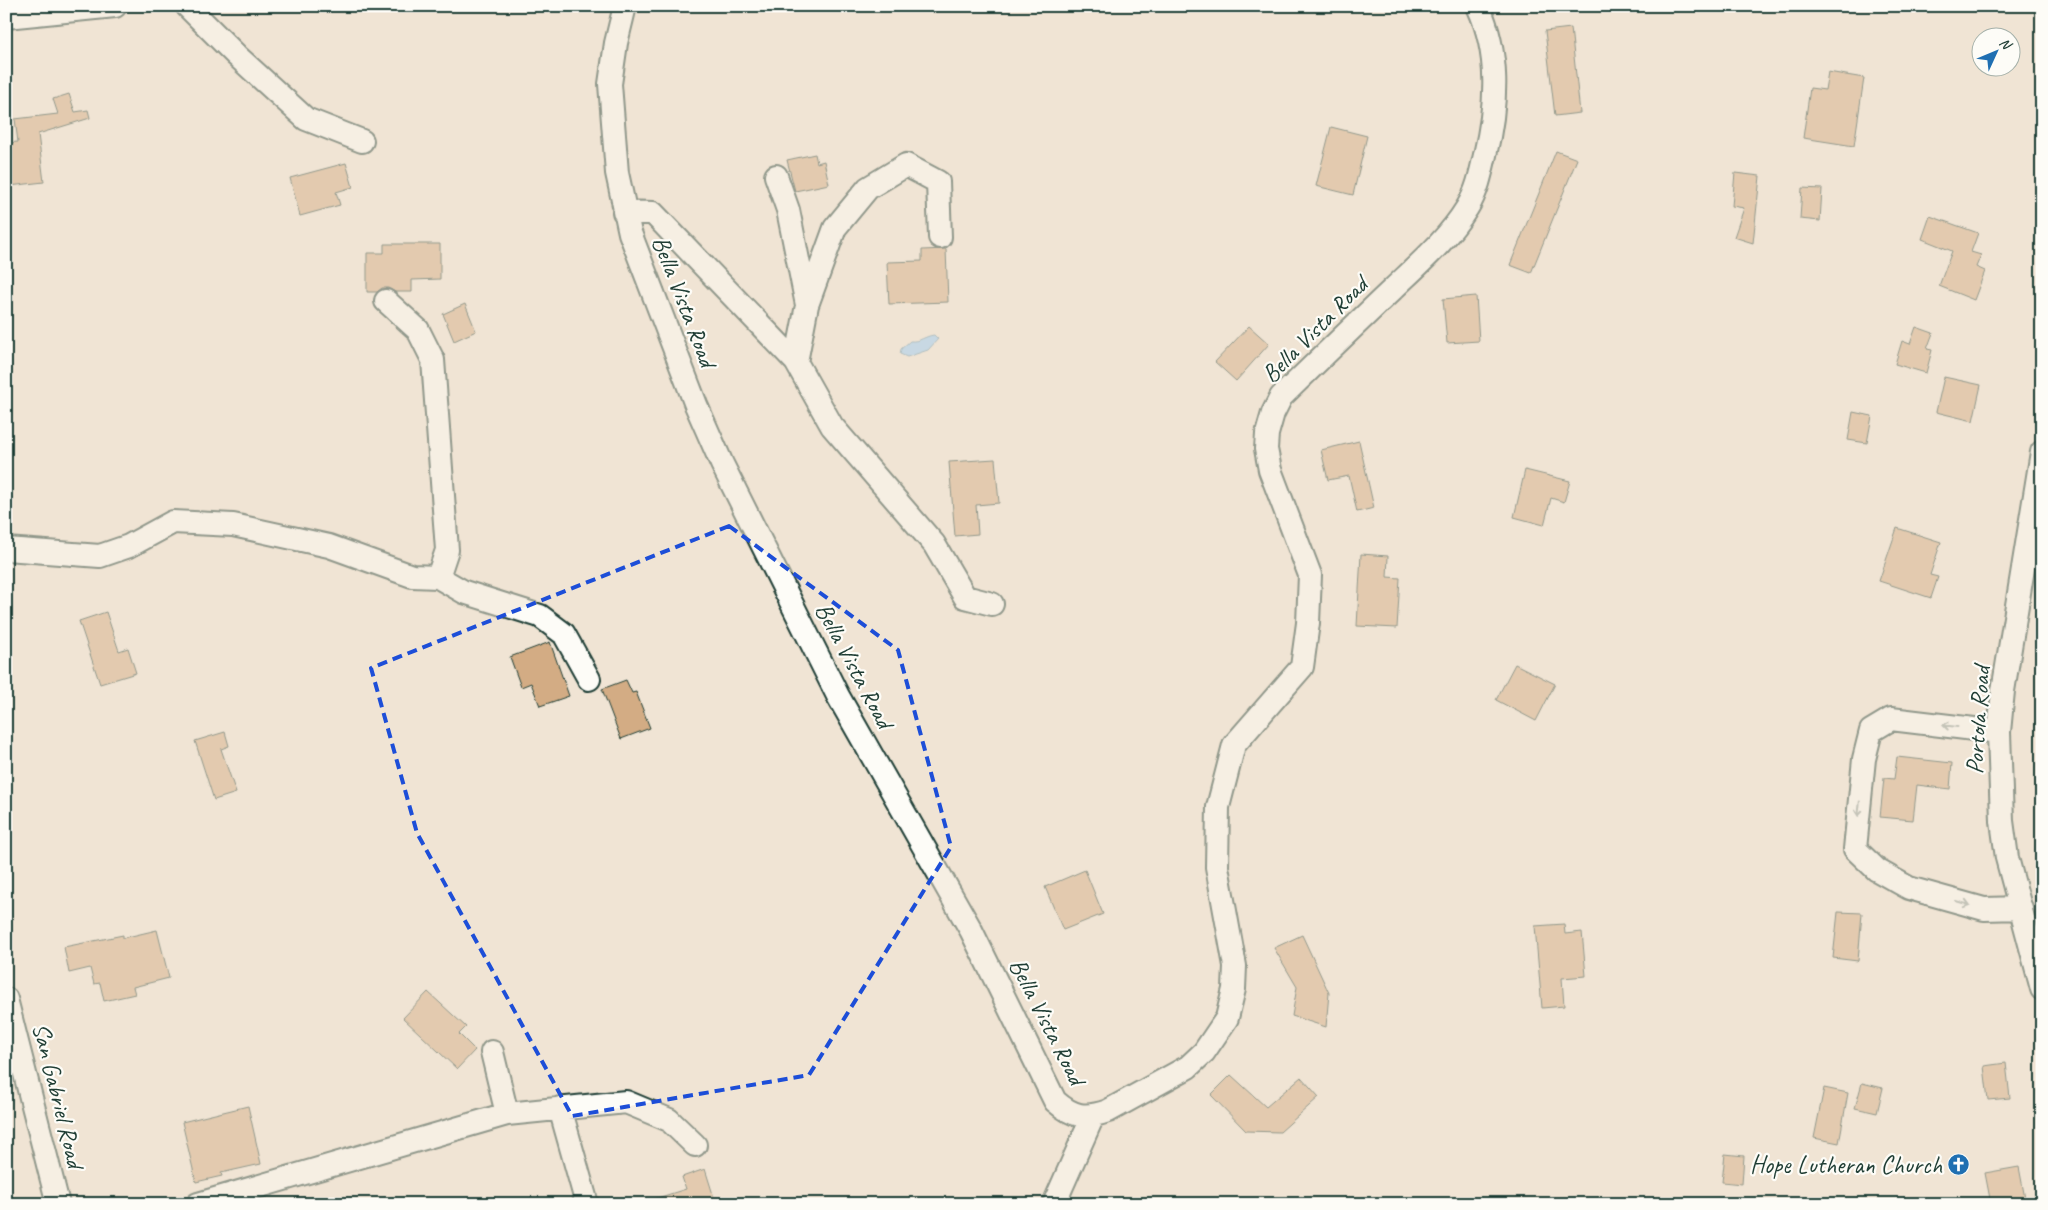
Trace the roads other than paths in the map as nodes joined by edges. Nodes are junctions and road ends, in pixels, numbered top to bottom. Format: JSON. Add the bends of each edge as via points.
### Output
{"nodes":[{"id":1,"x":115,"y":6,"type":"edge"},
{"id":2,"x":187,"y":6,"type":"edge"},
{"id":3,"x":625,"y":6,"type":"edge"},
{"id":4,"x":1478,"y":6,"type":"edge"},
{"id":5,"x":6,"y":17,"type":"edge"},
{"id":6,"x":362,"y":141,"type":"dead end"},
{"id":7,"x":776,"y":176,"type":"dead end"},
{"id":8,"x":624,"y":212,"type":"junction"},
{"id":9,"x":940,"y":237,"type":"dead end"},
{"id":10,"x":386,"y":301,"type":"dead end"},
{"id":11,"x":807,"y":305,"type":"junction"},
{"id":12,"x":796,"y":362,"type":"junction"},
{"id":13,"x":2042,"y":452,"type":"edge"},
{"id":14,"x":6,"y":549,"type":"edge"},
{"id":15,"x":438,"y":577,"type":"junction"},
{"id":16,"x":992,"y":604,"type":"dead end"},
{"id":17,"x":589,"y":679,"type":"dead end"},
{"id":18,"x":1999,"y":732,"type":"junction"},
{"id":19,"x":2021,"y":908,"type":"junction"},
{"id":20,"x":2037,"y":944,"type":"edge"},
{"id":21,"x":2042,"y":989,"type":"edge"},
{"id":22,"x":6,"y":999,"type":"edge"},
{"id":23,"x":492,"y":1052,"type":"dead end"},
{"id":24,"x":560,"y":1108,"type":"junction"},
{"id":25,"x":507,"y":1114,"type":"junction"},
{"id":26,"x":1093,"y":1116,"type":"junction"},
{"id":27,"x":695,"y":1145,"type":"dead end"},
{"id":28,"x":58,"y":1204,"type":"edge"},
{"id":29,"x":198,"y":1204,"type":"edge"},
{"id":30,"x":587,"y":1204,"type":"edge"},
{"id":31,"x":1054,"y":1204,"type":"edge"}],
"edges":[{"from":1,"to":5,"type":"street"},
{"from":2,"to":6,"type":"street","via":[[306,119]]},
{"from":3,"to":8,"type":"street","name":"Bella Vista Road","via":[[610,84]]},
{"from":4,"to":26,"type":"street","name":"Bella Vista Road","via":[[1492,46],[1495,79],[1493,120],[1480,178],[1468,208],[1439,244],[1281,397],[1267,434],[1270,470],[1310,575],[1308,623],[1302,667],[1234,744],[1218,807],[1217,867],[1235,966],[1234,989],[1227,1018],[1204,1052],[1188,1066],[1108,1111]]},
{"from":7,"to":11,"type":"street","via":[[788,210]]},
{"from":8,"to":12,"type":"street","via":[[653,213]]},
{"from":8,"to":26,"type":"street","name":"Bella Vista Road","via":[[707,430],[838,696],[971,930],[1055,1101],[1079,1116]]},
{"from":9,"to":11,"type":"street","via":[[938,182],[906,165],[868,188],[835,228]]},
{"from":10,"to":15,"type":"street","via":[[418,330],[433,360],[447,550]]},
{"from":11,"to":12,"type":"street"},
{"from":12,"to":16,"type":"street","via":[[832,426],[934,544],[965,597]]},
{"from":13,"to":18,"type":"street","name":"Portola Road"},
{"from":14,"to":15,"type":"street","via":[[100,556],[130,546],[174,522],[233,525],[329,546],[412,576]]},
{"from":15,"to":17,"type":"street","via":[[464,592],[540,616],[564,634]]},
{"from":18,"to":19,"type":"street","name":"Portola Road","via":[[2002,821],[2007,858]]},
{"from":18,"to":19,"type":"street","one_way":true,"via":[[1891,719],[1871,731],[1864,759],[1855,849],[1877,870],[1909,888],[1984,909]]},
{"from":19,"to":20,"type":"street","name":"Portola Road"},
{"from":20,"to":21,"type":"street","name":"Portola Road"},
{"from":22,"to":28,"type":"street","name":"San Gabriel Road"},
{"from":23,"to":25,"type":"street"},
{"from":24,"to":25,"type":"street"},
{"from":24,"to":27,"type":"street","via":[[626,1102],[669,1120]]},
{"from":24,"to":30,"type":"street"},
{"from":25,"to":29,"type":"street"},
{"from":26,"to":31,"type":"street"}]}
